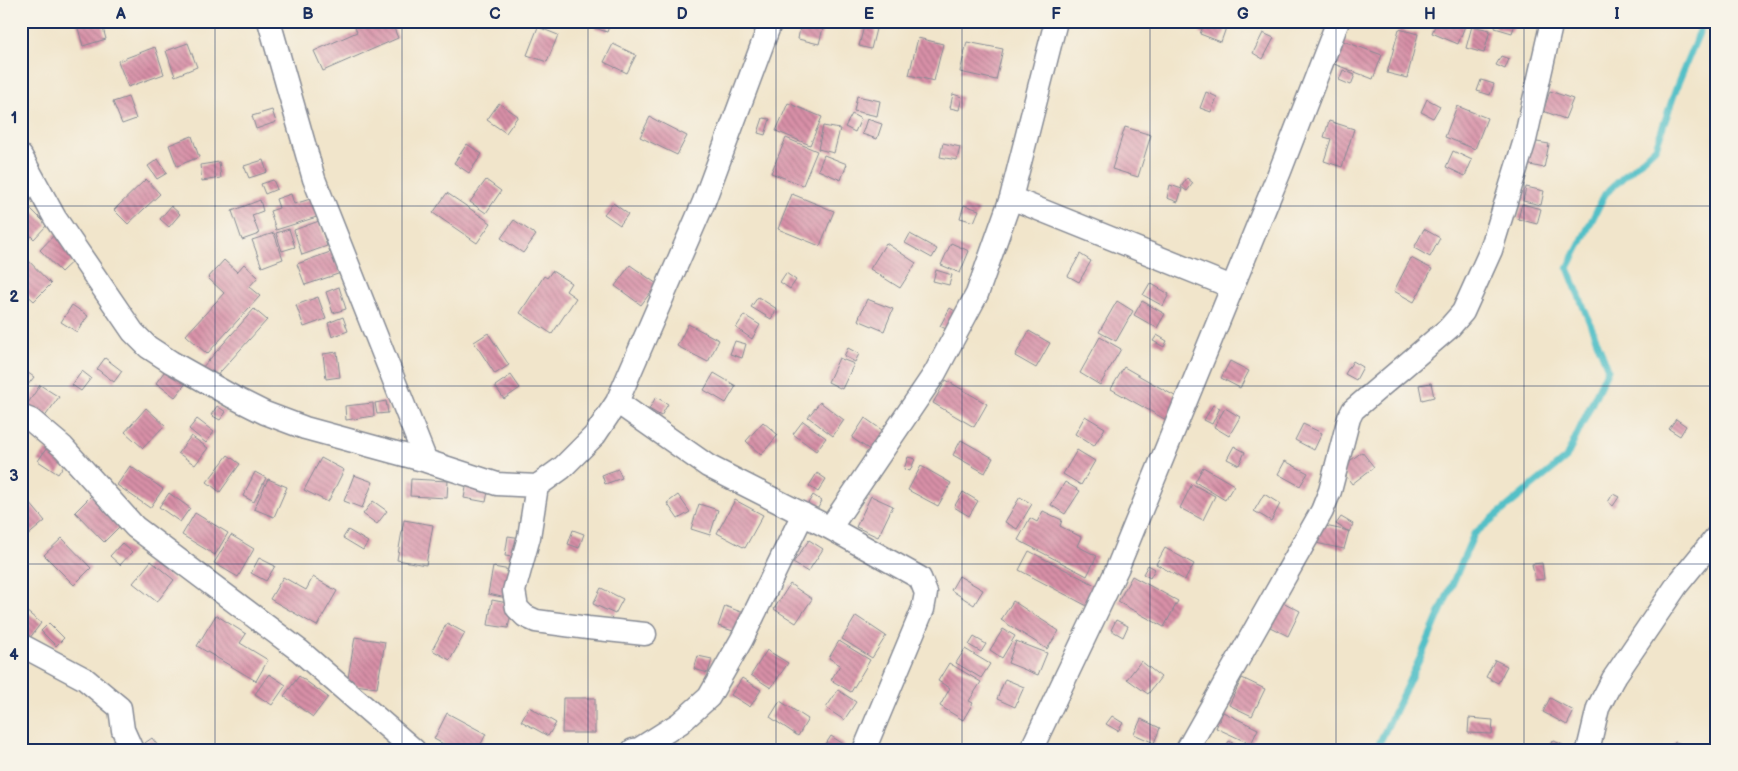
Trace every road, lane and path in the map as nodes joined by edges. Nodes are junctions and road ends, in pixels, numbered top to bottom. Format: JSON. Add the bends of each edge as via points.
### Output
{"nodes":[{"id":1,"x":269,"y":21,"type":"edge"},
{"id":2,"x":772,"y":21,"type":"edge"},
{"id":3,"x":1056,"y":21,"type":"edge"},
{"id":4,"x":1338,"y":21,"type":"edge"},
{"id":5,"x":1552,"y":21,"type":"edge"},
{"id":6,"x":21,"y":156,"type":"edge"},
{"id":7,"x":1011,"y":198,"type":"junction"},
{"id":8,"x":1232,"y":287,"type":"junction"},
{"id":9,"x":616,"y":402,"type":"junction"},
{"id":10,"x":21,"y":416,"type":"edge"},
{"id":11,"x":426,"y":461,"type":"junction"},
{"id":12,"x":537,"y":486,"type":"junction"},
{"id":13,"x":803,"y":514,"type":"junction"},
{"id":14,"x":830,"y":528,"type":"junction"},
{"id":15,"x":1717,"y":536,"type":"edge"},
{"id":16,"x":646,"y":634,"type":"dead end"},
{"id":17,"x":21,"y":645,"type":"edge"},
{"id":18,"x":132,"y":750,"type":"edge"},
{"id":19,"x":414,"y":750,"type":"edge"},
{"id":20,"x":633,"y":750,"type":"edge"},
{"id":21,"x":864,"y":750,"type":"edge"},
{"id":22,"x":1031,"y":750,"type":"edge"},
{"id":23,"x":1187,"y":750,"type":"edge"},
{"id":24,"x":1588,"y":750,"type":"edge"}],
"edges":[{"from":1,"to":11,"type":"street","via":[[314,179]]},
{"from":2,"to":9,"type":"street","via":[[703,204]]},
{"from":3,"to":7,"type":"street"},
{"from":4,"to":8,"type":"street"},
{"from":5,"to":23,"type":"street","via":[[1519,158],[1491,250],[1463,312],[1449,328],[1353,410],[1322,510]]},
{"from":6,"to":11,"type":"street","via":[[55,218],[132,332],[148,348],[265,413],[305,428]]},
{"from":7,"to":8,"type":"street"},
{"from":7,"to":14,"type":"street","via":[[977,294],[939,364]]},
{"from":8,"to":22,"type":"street","via":[[1117,569]]},
{"from":9,"to":12,"type":"street","via":[[595,435],[562,468]]},
{"from":9,"to":13,"type":"street","via":[[708,466]]},
{"from":10,"to":19,"type":"street","via":[[31,420],[63,447],[134,527],[300,650]]},
{"from":11,"to":12,"type":"street","via":[[497,484]]},
{"from":12,"to":16,"type":"street","via":[[529,537],[514,591],[517,608],[536,620]]},
{"from":13,"to":14,"type":"street"},
{"from":13,"to":20,"type":"street","via":[[742,639],[709,697],[680,724]]},
{"from":14,"to":21,"type":"street","via":[[920,578],[926,593],[923,609]]},
{"from":15,"to":24,"type":"street","via":[[1677,585],[1613,679],[1598,708]]},
{"from":17,"to":18,"type":"street","via":[[86,679],[120,708],[123,730]]}]}
